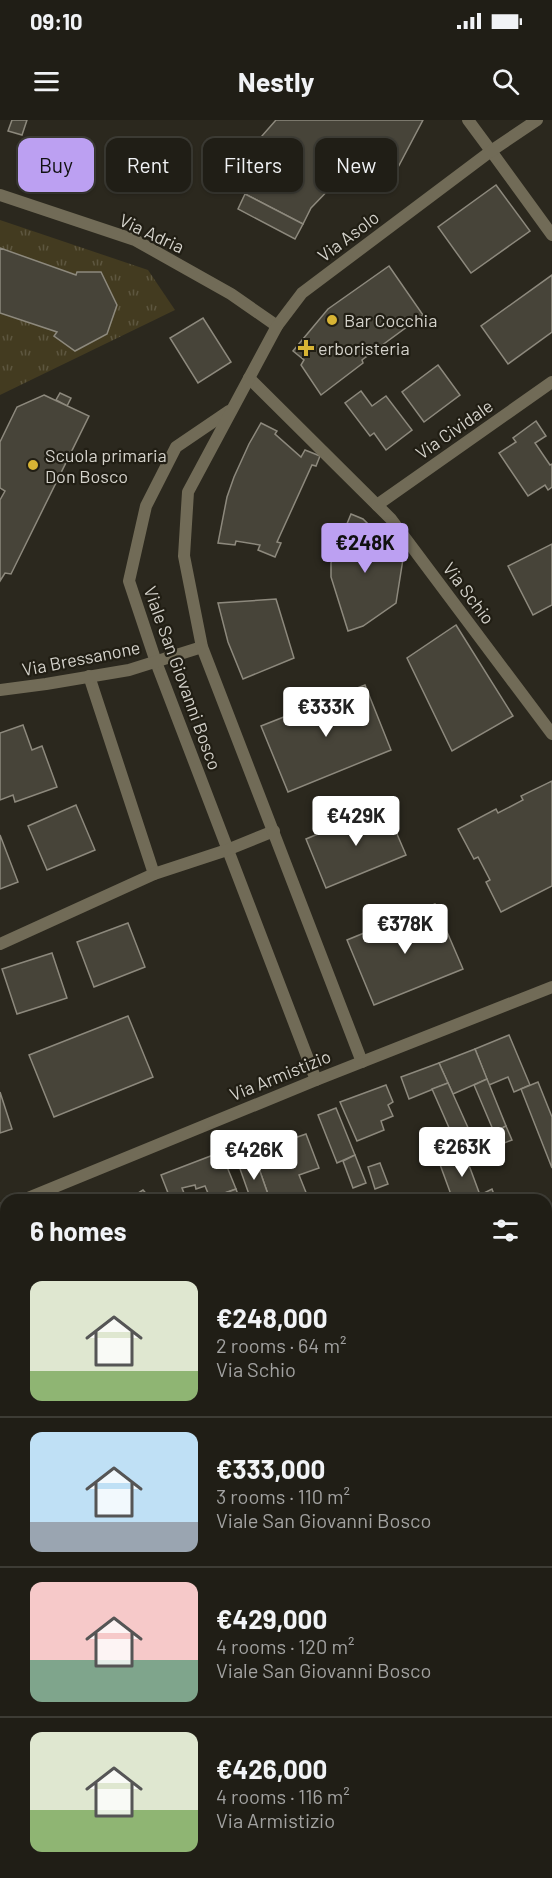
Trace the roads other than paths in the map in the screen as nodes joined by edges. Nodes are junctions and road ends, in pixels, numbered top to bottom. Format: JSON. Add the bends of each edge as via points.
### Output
{"nodes":[{"id":1,"x":468,"y":120,"type":"edge"},
{"id":2,"x":537,"y":120,"type":"edge"},
{"id":3,"x":491,"y":151,"type":"junction"},
{"id":4,"x":0,"y":195,"type":"edge"},
{"id":5,"x":552,"y":236,"type":"edge"},
{"id":6,"x":277,"y":326,"type":"junction"},
{"id":7,"x":249,"y":378,"type":"junction"},
{"id":8,"x":552,"y":382,"type":"edge"},
{"id":9,"x":232,"y":408,"type":"junction"},
{"id":10,"x":377,"y":505,"type":"junction"},
{"id":11,"x":202,"y":647,"type":"junction"},
{"id":12,"x":156,"y":662,"type":"junction"},
{"id":13,"x":90,"y":676,"type":"junction"},
{"id":14,"x":0,"y":690,"type":"edge"},
{"id":15,"x":552,"y":734,"type":"edge"},
{"id":16,"x":274,"y":831,"type":"junction"},
{"id":17,"x":227,"y":850,"type":"junction"},
{"id":18,"x":154,"y":874,"type":"junction"},
{"id":19,"x":0,"y":944,"type":"edge"},
{"id":20,"x":552,"y":987,"type":"edge"},
{"id":21,"x":362,"y":1062,"type":"junction"},
{"id":22,"x":316,"y":1080,"type":"junction"},
{"id":23,"x":38,"y":1194,"type":"edge"}],
"edges":[{"from":1,"to":3,"type":"street"},
{"from":2,"to":3,"type":"street","name":"Via Asolo"},
{"from":3,"to":5,"type":"street"},
{"from":3,"to":6,"type":"street","name":"Via Asolo","via":[[302,293]]},
{"from":4,"to":6,"type":"street","name":"Via Adria","via":[[135,240],[231,294]]},
{"from":6,"to":7,"type":"street","name":"Viale San Giovanni Bosco"},
{"from":7,"to":9,"type":"street","name":"Viale San Giovanni Bosco"},
{"from":7,"to":10,"type":"street","name":"Via Schio"},
{"from":8,"to":10,"type":"street","name":"Via Cividale"},
{"from":9,"to":11,"type":"street","name":"Viale San Giovanni Bosco","via":[[188,492],[184,556]]},
{"from":9,"to":12,"type":"street","name":"Viale San Giovanni Bosco","via":[[176,447],[146,506],[129,581]]},
{"from":10,"to":15,"type":"street","name":"Via Schio"},
{"from":11,"to":12,"type":"street","name":"Via Bressanone"},
{"from":11,"to":16,"type":"street","name":"Viale San Giovanni Bosco"},
{"from":12,"to":13,"type":"street","name":"Via Bressanone"},
{"from":12,"to":17,"type":"street","name":"Viale San Giovanni Bosco"},
{"from":13,"to":14,"type":"street","name":"Via Bressanone"},
{"from":13,"to":18,"type":"street"},
{"from":16,"to":17,"type":"street"},
{"from":16,"to":21,"type":"street","name":"Viale San Giovanni Bosco"},
{"from":17,"to":18,"type":"street"},
{"from":17,"to":22,"type":"street","name":"Viale San Giovanni Bosco"},
{"from":18,"to":19,"type":"street"},
{"from":20,"to":21,"type":"street","name":"Via Armistizio"},
{"from":21,"to":22,"type":"street","name":"Via Armistizio"},
{"from":22,"to":23,"type":"street","name":"Via Armistizio"}]}
